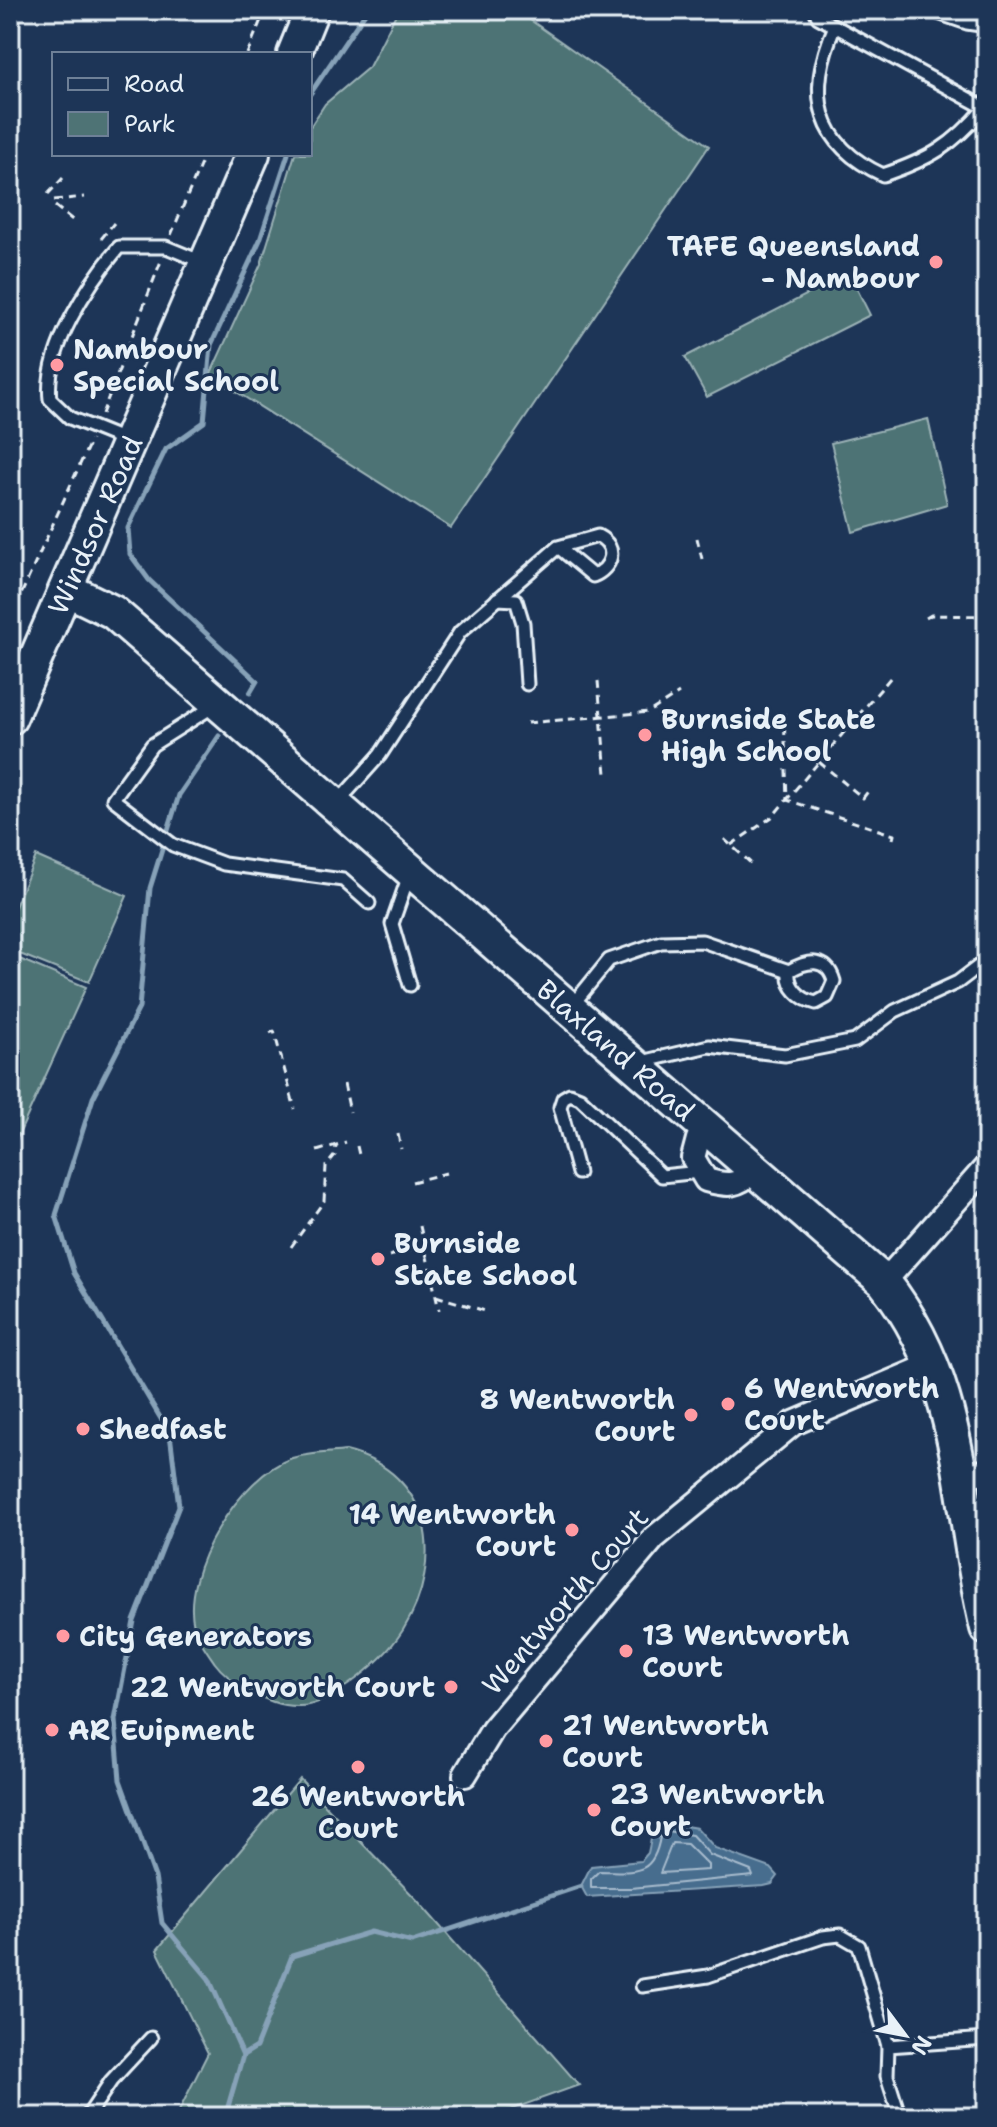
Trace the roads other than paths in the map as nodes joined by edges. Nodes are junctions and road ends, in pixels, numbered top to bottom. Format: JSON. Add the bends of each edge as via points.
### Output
{"nodes":[{"id":1,"x":312,"y":10,"type":"edge"},
{"id":2,"x":815,"y":10,"type":"edge"},
{"id":3,"x":929,"y":10,"type":"edge"},
{"id":4,"x":835,"y":26,"type":"junction"},
{"id":5,"x":987,"y":26,"type":"edge"},
{"id":6,"x":295,"y":52,"type":"edge"},
{"id":7,"x":986,"y":109,"type":"edge"},
{"id":8,"x":252,"y":156,"type":"edge"},
{"id":9,"x":208,"y":265,"type":"junction"},
{"id":10,"x":132,"y":443,"type":"junction"},
{"id":11,"x":558,"y":547,"type":"junction"},
{"id":12,"x":66,"y":589,"type":"junction"},
{"id":13,"x":497,"y":599,"type":"junction"},
{"id":14,"x":527,"y":684,"type":"dead end"},
{"id":15,"x":218,"y":704,"type":"junction"},
{"id":16,"x":10,"y":718,"type":"edge"},
{"id":17,"x":335,"y":805,"type":"junction"},
{"id":18,"x":411,"y":871,"type":"junction"},
{"id":19,"x":369,"y":903,"type":"dead end"},
{"id":20,"x":987,"y":960,"type":"edge"},
{"id":21,"x":789,"y":971,"type":"dead end"},
{"id":22,"x":410,"y":985,"type":"dead end"},
{"id":23,"x":570,"y":1009,"type":"junction"},
{"id":24,"x":633,"y":1064,"type":"junction"},
{"id":25,"x":707,"y":1128,"type":"junction"},
{"id":26,"x":987,"y":1166,"type":"edge"},
{"id":27,"x":754,"y":1170,"type":"junction"},
{"id":28,"x":699,"y":1172,"type":"junction"},
{"id":29,"x":578,"y":1173,"type":"dead end"},
{"id":30,"x":884,"y":1282,"type":"junction"},
{"id":31,"x":933,"y":1364,"type":"junction"},
{"id":32,"x":974,"y":1474,"type":"edge"},
{"id":33,"x":987,"y":1628,"type":"edge"},
{"id":34,"x":465,"y":1775,"type":"dead end"},
{"id":35,"x":642,"y":1986,"type":"dead end"},
{"id":36,"x":151,"y":2038,"type":"dead end"},
{"id":37,"x":987,"y":2039,"type":"edge"},
{"id":38,"x":888,"y":2046,"type":"junction"},
{"id":39,"x":87,"y":2117,"type":"edge"},
{"id":40,"x":900,"y":2117,"type":"edge"}],
"edges":[{"from":1,"to":6,"type":"street"},
{"from":2,"to":4,"type":"lane"},
{"from":3,"to":5,"type":"lane"},
{"from":4,"to":7,"type":"lane"},
{"from":4,"to":7,"type":"lane","via":[[820,72],[821,112],[836,144],[860,165],[883,175],[941,153]]},
{"from":8,"to":9,"type":"street","name":"Windsor Road"},
{"from":9,"to":10,"type":"street","name":"Windsor Road"},
{"from":9,"to":10,"type":"lane","via":[[166,247],[119,247],[88,284],[63,341],[48,383],[50,399],[70,418]]},
{"from":10,"to":12,"type":"street","name":"Windsor Road"},
{"from":11,"to":11,"type":"lane","via":[[598,536],[612,550],[610,562],[593,576]]},
{"from":11,"to":13,"type":"lane"},
{"from":12,"to":15,"type":"street","name":"Blaxland Road","via":[[113,612]]},
{"from":12,"to":16,"type":"street","name":"Windsor Road"},
{"from":13,"to":14,"type":"lane","via":[[516,600]]},
{"from":13,"to":17,"type":"lane","via":[[460,632],[380,755]]},
{"from":15,"to":17,"type":"street","name":"Blaxland Road"},
{"from":15,"to":19,"type":"lane","via":[[152,745],[113,799],[173,845],[224,864],[343,880]]},
{"from":17,"to":18,"type":"street","name":"Blaxland Road"},
{"from":18,"to":22,"type":"lane","via":[[392,924]]},
{"from":18,"to":23,"type":"street","name":"Blaxland Road"},
{"from":20,"to":24,"type":"lane","via":[[958,982],[895,1011],[855,1041],[785,1055],[709,1046]]},
{"from":21,"to":23,"type":"lane","via":[[702,941],[661,942],[609,960]]},
{"from":23,"to":24,"type":"street","name":"Blaxland Road"},
{"from":24,"to":25,"type":"street","name":"Blaxland Road"},
{"from":25,"to":27,"type":"street","name":"Blaxland Road"},
{"from":25,"to":28,"type":"street","via":[[693,1158]]},
{"from":26,"to":30,"type":"street"},
{"from":27,"to":28,"type":"street","via":[[731,1186],[706,1180]]},
{"from":27,"to":30,"type":"street","name":"Blaxland Road"},
{"from":28,"to":29,"type":"lane","via":[[662,1176],[570,1094],[560,1107]]},
{"from":30,"to":31,"type":"street","name":"Blaxland Road","via":[[920,1334]]},
{"from":31,"to":32,"type":"street","name":"Blaxland Road"},
{"from":31,"to":34,"type":"street","name":"Wentworth Court","via":[[794,1423],[654,1538],[493,1729]]},
{"from":32,"to":33,"type":"street","name":"Blaxland Road"},
{"from":35,"to":38,"type":"lane","via":[[708,1976],[840,1935],[859,1946]]},
{"from":36,"to":39,"type":"lane","via":[[111,2081]]},
{"from":37,"to":38,"type":"lane"},
{"from":38,"to":40,"type":"lane","via":[[887,2076]]}]}
